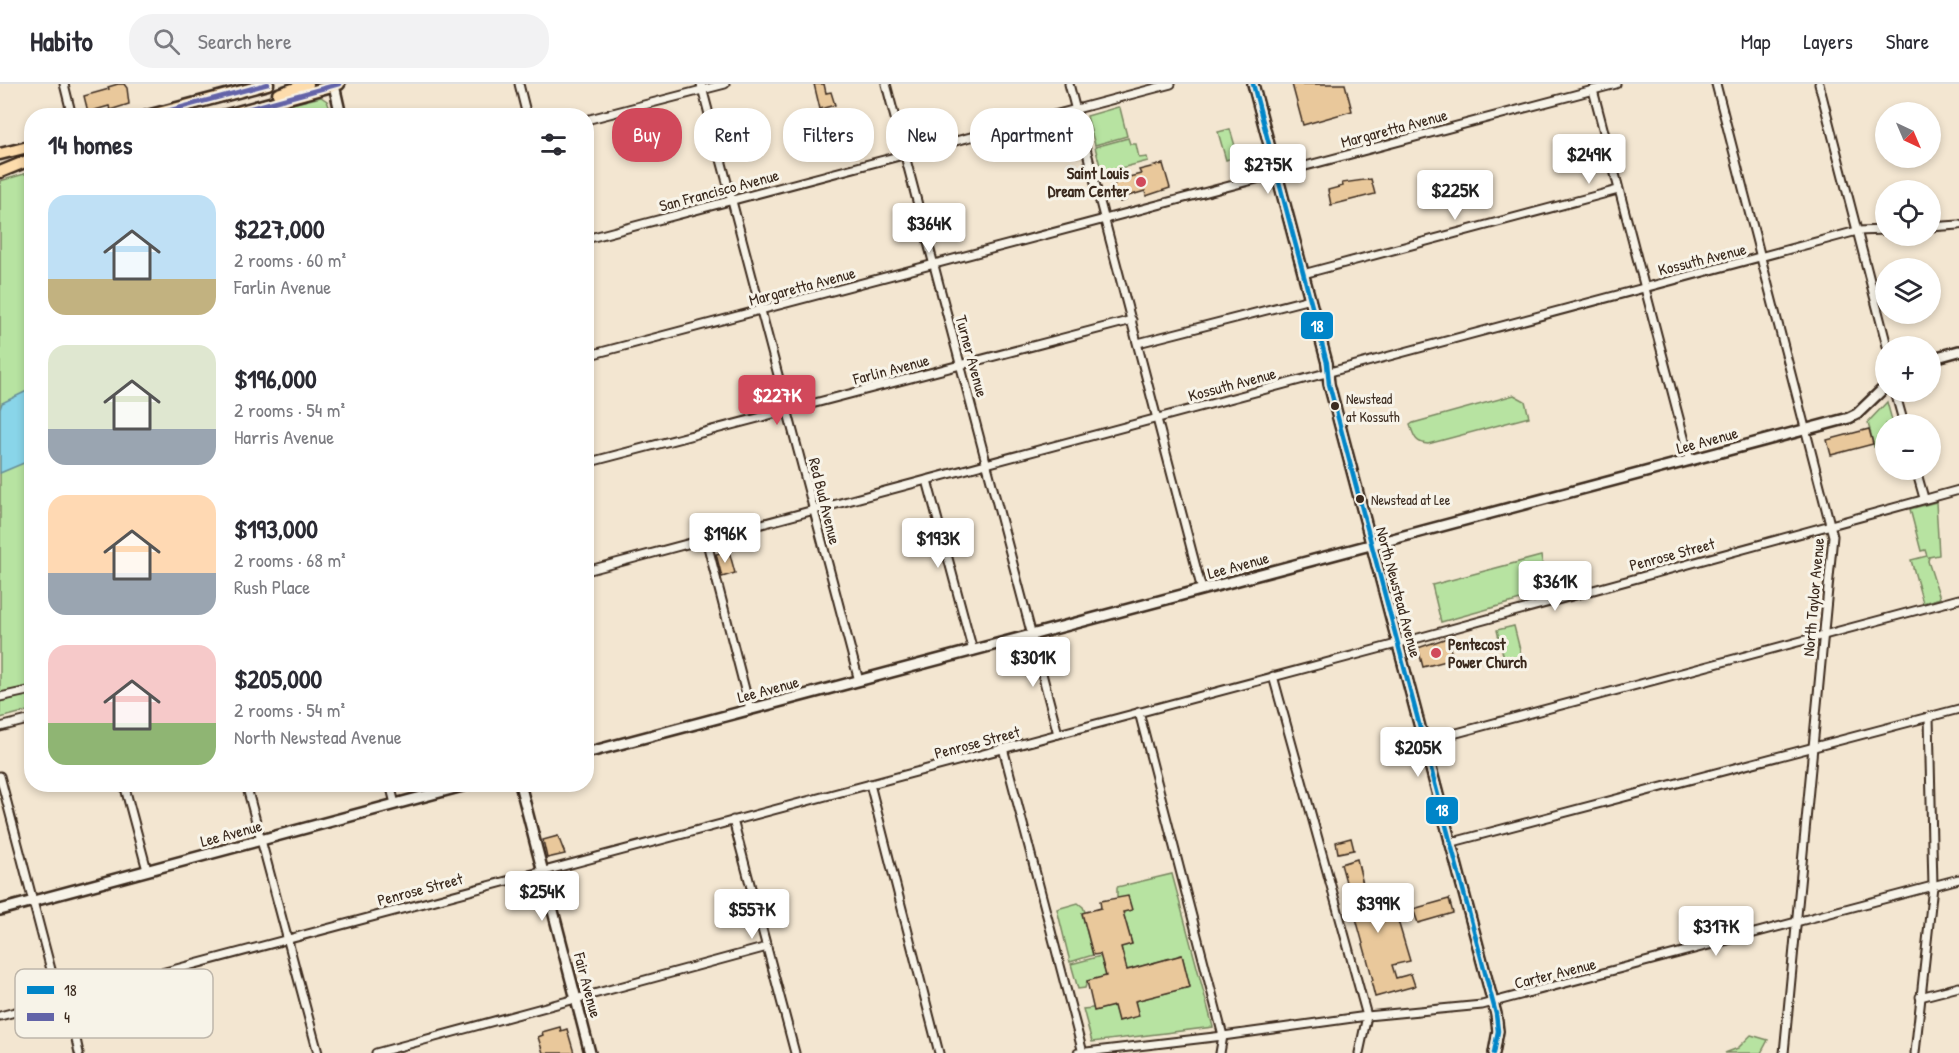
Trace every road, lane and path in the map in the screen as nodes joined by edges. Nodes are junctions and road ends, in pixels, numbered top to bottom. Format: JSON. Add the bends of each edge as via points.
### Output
{"nodes":[{"id":1,"x":64,"y":84,"type":"edge"},
{"id":2,"x":268,"y":84,"type":"edge"},
{"id":3,"x":308,"y":84,"type":"edge"},
{"id":4,"x":336,"y":84,"type":"edge"},
{"id":5,"x":519,"y":84,"type":"edge"},
{"id":6,"x":725,"y":84,"type":"edge"},
{"id":7,"x":886,"y":84,"type":"edge"},
{"id":8,"x":1070,"y":84,"type":"edge"},
{"id":9,"x":1171,"y":84,"type":"edge"},
{"id":10,"x":1253,"y":84,"type":"edge"},
{"id":11,"x":1616,"y":84,"type":"edge"},
{"id":12,"x":1716,"y":84,"type":"edge"},
{"id":13,"x":1819,"y":84,"type":"edge"},
{"id":14,"x":702,"y":87,"type":"edge"},
{"id":15,"x":1593,"y":90,"type":"junction"},
{"id":16,"x":70,"y":108,"type":"edge"},
{"id":17,"x":177,"y":108,"type":"edge"},
{"id":18,"x":246,"y":108,"type":"edge"},
{"id":19,"x":251,"y":108,"type":"edge"},
{"id":20,"x":340,"y":108,"type":"edge"},
{"id":21,"x":525,"y":108,"type":"edge"},
{"id":22,"x":893,"y":108,"type":"edge"},
{"id":23,"x":1076,"y":108,"type":"edge"},
{"id":24,"x":1080,"y":108,"type":"edge"},
{"id":25,"x":594,"y":118,"type":"edge"},
{"id":26,"x":24,"y":148,"type":"edge"},
{"id":27,"x":0,"y":154,"type":"edge"},
{"id":28,"x":886,"y":159,"type":"edge"},
{"id":29,"x":24,"y":162,"type":"edge"},
{"id":30,"x":907,"y":162,"type":"edge"},
{"id":31,"x":1090,"y":162,"type":"edge"},
{"id":32,"x":24,"y":168,"type":"edge"},
{"id":33,"x":0,"y":173,"type":"edge"},
{"id":34,"x":1277,"y":173,"type":"junction"},
{"id":35,"x":1618,"y":190,"type":"junction"},
{"id":36,"x":732,"y":200,"type":"junction"},
{"id":37,"x":1105,"y":218,"type":"junction"},
{"id":38,"x":1959,"y":225,"type":"edge"},
{"id":39,"x":1941,"y":226,"type":"edge"},
{"id":40,"x":1875,"y":230,"type":"edge"},
{"id":41,"x":1857,"y":231,"type":"junction"},
{"id":42,"x":594,"y":237,"type":"edge"},
{"id":43,"x":1761,"y":258,"type":"junction"},
{"id":44,"x":934,"y":266,"type":"junction"},
{"id":45,"x":1303,"y":274,"type":"junction"},
{"id":46,"x":1645,"y":288,"type":"junction"},
{"id":47,"x":1310,"y":299,"type":"junction"},
{"id":48,"x":762,"y":310,"type":"junction"},
{"id":49,"x":1132,"y":320,"type":"junction"},
{"id":50,"x":1884,"y":336,"type":"edge"},
{"id":51,"x":1138,"y":343,"type":"junction"},
{"id":52,"x":1959,"y":351,"type":"edge"},
{"id":53,"x":594,"y":355,"type":"edge"},
{"id":54,"x":1941,"y":355,"type":"edge"},
{"id":55,"x":961,"y":365,"type":"junction"},
{"id":56,"x":1328,"y":372,"type":"junction"},
{"id":57,"x":1875,"y":397,"type":"edge"},
{"id":58,"x":789,"y":410,"type":"junction"},
{"id":59,"x":1158,"y":418,"type":"junction"},
{"id":60,"x":1804,"y":430,"type":"junction"},
{"id":61,"x":1690,"y":460,"type":"junction"},
{"id":62,"x":594,"y":461,"type":"edge"},
{"id":63,"x":986,"y":464,"type":"junction"},
{"id":64,"x":927,"y":480,"type":"junction"},
{"id":65,"x":1919,"y":480,"type":"edge"},
{"id":66,"x":1959,"y":490,"type":"edge"},
{"id":67,"x":1924,"y":498,"type":"junction"},
{"id":68,"x":813,"y":509,"type":"junction"},
{"id":69,"x":1830,"y":525,"type":"junction"},
{"id":70,"x":706,"y":539,"type":"junction"},
{"id":71,"x":1371,"y":545,"type":"junction"},
{"id":72,"x":594,"y":569,"type":"edge"},
{"id":73,"x":1202,"y":590,"type":"junction"},
{"id":74,"x":1959,"y":599,"type":"edge"},
{"id":75,"x":1824,"y":634,"type":"junction"},
{"id":76,"x":1032,"y":636,"type":"junction"},
{"id":77,"x":1397,"y":644,"type":"junction"},
{"id":78,"x":974,"y":651,"type":"junction"},
{"id":79,"x":1273,"y":676,"type":"junction"},
{"id":80,"x":859,"y":681,"type":"junction"},
{"id":81,"x":24,"y":692,"type":"edge"},
{"id":82,"x":0,"y":698,"type":"edge"},
{"id":83,"x":750,"y":709,"type":"junction"},
{"id":84,"x":1959,"y":709,"type":"edge"},
{"id":85,"x":1139,"y":712,"type":"junction"},
{"id":86,"x":1929,"y":717,"type":"junction"},
{"id":87,"x":24,"y":721,"type":"edge"},
{"id":88,"x":0,"y":727,"type":"edge"},
{"id":89,"x":1058,"y":734,"type":"junction"},
{"id":90,"x":1422,"y":742,"type":"junction"},
{"id":91,"x":1814,"y":746,"type":"junction"},
{"id":92,"x":1003,"y":748,"type":"junction"},
{"id":93,"x":594,"y":751,"type":"edge"},
{"id":94,"x":0,"y":776,"type":"edge"},
{"id":95,"x":870,"y":784,"type":"junction"},
{"id":96,"x":126,"y":792,"type":"edge"},
{"id":97,"x":248,"y":792,"type":"edge"},
{"id":98,"x":392,"y":792,"type":"edge"},
{"id":99,"x":440,"y":792,"type":"edge"},
{"id":100,"x":522,"y":792,"type":"edge"},
{"id":101,"x":4,"y":802,"type":"edge"},
{"id":102,"x":395,"y":804,"type":"junction"},
{"id":103,"x":733,"y":820,"type":"junction"},
{"id":104,"x":261,"y":840,"type":"junction"},
{"id":105,"x":1449,"y":843,"type":"junction"},
{"id":106,"x":147,"y":870,"type":"junction"},
{"id":107,"x":543,"y":871,"type":"junction"},
{"id":108,"x":1959,"y":879,"type":"edge"},
{"id":109,"x":1933,"y":886,"type":"junction"},
{"id":110,"x":33,"y":902,"type":"junction"},
{"id":111,"x":0,"y":910,"type":"edge"},
{"id":112,"x":1797,"y":923,"type":"junction"},
{"id":113,"x":288,"y":938,"type":"junction"},
{"id":114,"x":767,"y":947,"type":"junction"},
{"id":115,"x":51,"y":969,"type":"edge"},
{"id":116,"x":174,"y":969,"type":"edge"},
{"id":117,"x":1959,"y":987,"type":"edge"},
{"id":118,"x":1920,"y":997,"type":"junction"},
{"id":119,"x":577,"y":1000,"type":"junction"},
{"id":120,"x":1492,"y":1003,"type":"junction"},
{"id":121,"x":15,"y":1012,"type":"edge"},
{"id":122,"x":0,"y":1016,"type":"edge"},
{"id":123,"x":1367,"y":1016,"type":"junction"},
{"id":124,"x":1223,"y":1036,"type":"junction"},
{"id":125,"x":76,"y":1038,"type":"edge"},
{"id":126,"x":79,"y":1053,"type":"edge"},
{"id":127,"x":318,"y":1053,"type":"edge"},
{"id":128,"x":376,"y":1053,"type":"edge"},
{"id":129,"x":590,"y":1053,"type":"edge"},
{"id":130,"x":795,"y":1053,"type":"edge"},
{"id":131,"x":939,"y":1053,"type":"edge"},
{"id":132,"x":1078,"y":1053,"type":"edge"},
{"id":133,"x":1084,"y":1053,"type":"edge"},
{"id":134,"x":1220,"y":1053,"type":"edge"},
{"id":135,"x":1359,"y":1053,"type":"edge"},
{"id":136,"x":1494,"y":1053,"type":"edge"},
{"id":137,"x":1784,"y":1053,"type":"edge"},
{"id":138,"x":1915,"y":1053,"type":"edge"}],
"edges":[{"from":1,"to":16,"type":"street"},
{"from":2,"to":17,"type":"main road"},
{"from":3,"to":18,"type":"main road"},
{"from":4,"to":19,"type":"main road"},
{"from":4,"to":20,"type":"street"},
{"from":5,"to":21,"type":"street"},
{"from":6,"to":14,"type":"street"},
{"from":7,"to":22,"type":"street","name":"Turner Avenue"},
{"from":8,"to":23,"type":"street"},
{"from":9,"to":24,"type":"street","name":"San Francisco Avenue"},
{"from":10,"to":34,"type":"street","name":"North Newstead Avenue"},
{"from":11,"to":15,"type":"street","name":"Margaretta Avenue"},
{"from":12,"to":43,"type":"street","name":"North Taylor Avenue"},
{"from":13,"to":41,"type":"street"},
{"from":14,"to":25,"type":"street"},
{"from":14,"to":36,"type":"street","name":"Red Bud Avenue"},
{"from":15,"to":34,"type":"street","name":"Margaretta Avenue"},
{"from":15,"to":35,"type":"street"},
{"from":26,"to":27,"type":"main road"},
{"from":28,"to":36,"type":"street","name":"San Francisco Avenue"},
{"from":29,"to":33,"type":"main road"},
{"from":30,"to":44,"type":"street","name":"Turner Avenue"},
{"from":31,"to":37,"type":"street"},
{"from":32,"to":33,"type":"main road"},
{"from":34,"to":37,"type":"street","name":"Margaretta Avenue"},
{"from":34,"to":45,"type":"street","name":"North Newstead Avenue"},
{"from":35,"to":45,"type":"street"},
{"from":35,"to":46,"type":"street"},
{"from":36,"to":42,"type":"street","name":"San Francisco Avenue"},
{"from":36,"to":48,"type":"street","name":"Red Bud Avenue"},
{"from":37,"to":44,"type":"street","name":"Margaretta Avenue"},
{"from":37,"to":49,"type":"street"},
{"from":38,"to":39,"type":"street"},
{"from":40,"to":41,"type":"street","name":"Kossuth Avenue"},
{"from":41,"to":43,"type":"street","name":"Kossuth Avenue"},
{"from":41,"to":50,"type":"street"},
{"from":43,"to":46,"type":"street","name":"Kossuth Avenue"},
{"from":43,"to":60,"type":"street","name":"North Taylor Avenue"},
{"from":44,"to":48,"type":"street","name":"Margaretta Avenue"},
{"from":44,"to":55,"type":"street","name":"Turner Avenue"},
{"from":45,"to":47,"type":"street","name":"North Newstead Avenue"},
{"from":46,"to":56,"type":"street","name":"Kossuth Avenue"},
{"from":46,"to":61,"type":"street"},
{"from":47,"to":51,"type":"street"},
{"from":47,"to":56,"type":"street","name":"North Newstead Avenue"},
{"from":48,"to":53,"type":"street","name":"Margaretta Avenue"},
{"from":48,"to":58,"type":"street","name":"Red Bud Avenue"},
{"from":49,"to":51,"type":"street"},
{"from":49,"to":55,"type":"street","name":"Farlin Avenue"},
{"from":51,"to":59,"type":"street"},
{"from":52,"to":54,"type":"street"},
{"from":55,"to":58,"type":"street","name":"Farlin Avenue"},
{"from":55,"to":63,"type":"street","name":"Turner Avenue"},
{"from":56,"to":59,"type":"street","name":"Kossuth Avenue"},
{"from":56,"to":71,"type":"street","name":"North Newstead Avenue"},
{"from":57,"to":60,"type":"street","name":"Lee Avenue","via":[[1849,418]]},
{"from":58,"to":62,"type":"street","name":"Farlin Avenue"},
{"from":58,"to":68,"type":"street","name":"Red Bud Avenue"},
{"from":59,"to":63,"type":"street","name":"Kossuth Avenue"},
{"from":59,"to":73,"type":"street"},
{"from":60,"to":61,"type":"street","name":"Lee Avenue"},
{"from":60,"to":69,"type":"street","name":"North Taylor Avenue"},
{"from":61,"to":71,"type":"street","name":"Lee Avenue"},
{"from":63,"to":64,"type":"street","name":"Kossuth Avenue"},
{"from":63,"to":76,"type":"street","name":"Turner Avenue"},
{"from":64,"to":68,"type":"street","name":"Kossuth Avenue"},
{"from":64,"to":78,"type":"street"},
{"from":65,"to":67,"type":"street"},
{"from":66,"to":67,"type":"street","name":"Penrose Street"},
{"from":67,"to":69,"type":"street","name":"Penrose Street"},
{"from":68,"to":70,"type":"street","name":"Kossuth Avenue"},
{"from":68,"to":80,"type":"street","name":"Red Bud Avenue"},
{"from":69,"to":75,"type":"street","name":"North Taylor Avenue","via":[[1833,536]]},
{"from":69,"to":77,"type":"street","name":"Penrose Street"},
{"from":70,"to":72,"type":"street","name":"Kossuth Avenue"},
{"from":70,"to":83,"type":"street"},
{"from":71,"to":73,"type":"street","name":"Lee Avenue"},
{"from":71,"to":77,"type":"street","name":"North Newstead Avenue"},
{"from":73,"to":76,"type":"street","name":"Lee Avenue"},
{"from":74,"to":75,"type":"street"},
{"from":75,"to":90,"type":"street"},
{"from":75,"to":91,"type":"street","name":"North Taylor Avenue"},
{"from":76,"to":78,"type":"street","name":"Lee Avenue"},
{"from":76,"to":89,"type":"street","name":"Turner Avenue"},
{"from":77,"to":79,"type":"street","name":"Penrose Street"},
{"from":77,"to":90,"type":"street","name":"North Newstead Avenue"},
{"from":78,"to":80,"type":"street","name":"Lee Avenue"},
{"from":79,"to":85,"type":"street","name":"Penrose Street"},
{"from":79,"to":123,"type":"street"},
{"from":80,"to":83,"type":"street","name":"Lee Avenue"},
{"from":81,"to":82,"type":"street"},
{"from":83,"to":93,"type":"street","name":"Lee Avenue"},
{"from":84,"to":86,"type":"street"},
{"from":85,"to":89,"type":"street","name":"Penrose Street"},
{"from":85,"to":124,"type":"street"},
{"from":86,"to":91,"type":"street"},
{"from":86,"to":109,"type":"street"},
{"from":87,"to":88,"type":"street"},
{"from":89,"to":92,"type":"street","name":"Penrose Street"},
{"from":90,"to":105,"type":"street","name":"North Newstead Avenue"},
{"from":91,"to":105,"type":"street"},
{"from":91,"to":112,"type":"street","name":"North Taylor Avenue"},
{"from":92,"to":95,"type":"street","name":"Penrose Street"},
{"from":92,"to":133,"type":"street"},
{"from":94,"to":101,"type":"street"},
{"from":95,"to":103,"type":"street","name":"Penrose Street"},
{"from":95,"to":131,"type":"street"},
{"from":96,"to":106,"type":"street"},
{"from":97,"to":104,"type":"street"},
{"from":98,"to":102,"type":"street"},
{"from":99,"to":102,"type":"street","name":"Lee Avenue"},
{"from":100,"to":107,"type":"street","name":"Fair Avenue"},
{"from":101,"to":110,"type":"street"},
{"from":102,"to":104,"type":"street","name":"Lee Avenue"},
{"from":103,"to":107,"type":"street","name":"Penrose Street"},
{"from":103,"to":114,"type":"street"},
{"from":104,"to":106,"type":"street","name":"Lee Avenue"},
{"from":104,"to":113,"type":"street"},
{"from":105,"to":120,"type":"street","name":"North Newstead Avenue"},
{"from":106,"to":110,"type":"street","name":"Lee Avenue"},
{"from":107,"to":113,"type":"street","name":"Penrose Street"},
{"from":107,"to":119,"type":"street","name":"Fair Avenue"},
{"from":108,"to":109,"type":"street","name":"Carter Avenue"},
{"from":109,"to":112,"type":"street","name":"Carter Avenue"},
{"from":109,"to":118,"type":"street"},
{"from":110,"to":111,"type":"street","name":"Lee Avenue"},
{"from":110,"to":115,"type":"street"},
{"from":112,"to":120,"type":"street","name":"Carter Avenue"},
{"from":112,"to":137,"type":"street","name":"North Taylor Avenue"},
{"from":113,"to":116,"type":"street","name":"Penrose Street"},
{"from":113,"to":127,"type":"street"},
{"from":114,"to":119,"type":"street"},
{"from":114,"to":130,"type":"street"},
{"from":117,"to":118,"type":"street"},
{"from":118,"to":138,"type":"street"},
{"from":119,"to":128,"type":"street"},
{"from":119,"to":129,"type":"street","name":"Fair Avenue"},
{"from":120,"to":123,"type":"street","name":"Carter Avenue"},
{"from":120,"to":136,"type":"street","name":"North Newstead Avenue","via":[[1498,1026]]},
{"from":121,"to":122,"type":"street","name":"Penrose Street"},
{"from":123,"to":124,"type":"street","name":"Carter Avenue"},
{"from":123,"to":135,"type":"street"},
{"from":124,"to":133,"type":"street","name":"Carter Avenue"},
{"from":124,"to":134,"type":"street"},
{"from":125,"to":126,"type":"street"},
{"from":132,"to":133,"type":"street","name":"Carter Avenue"}]}
